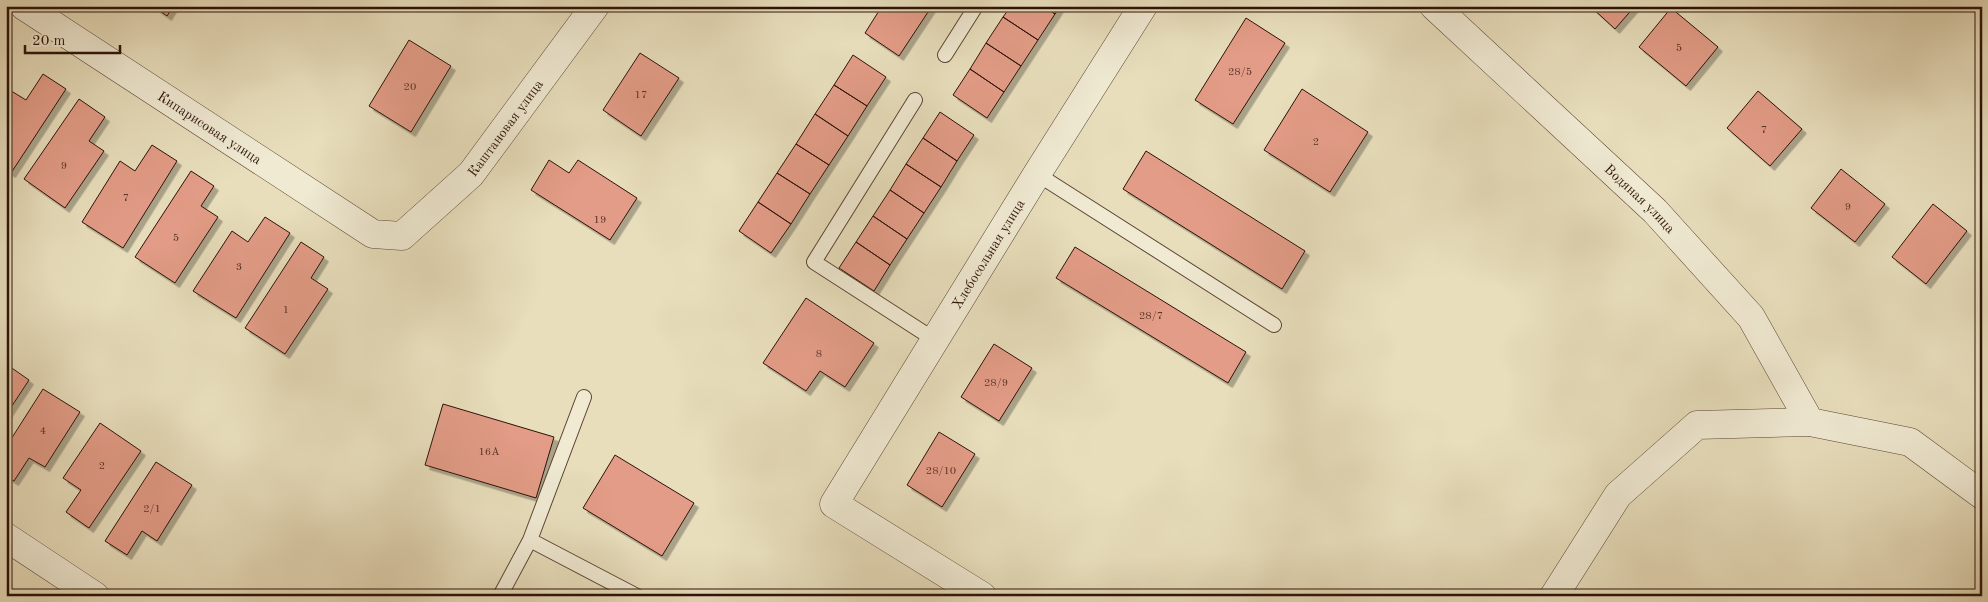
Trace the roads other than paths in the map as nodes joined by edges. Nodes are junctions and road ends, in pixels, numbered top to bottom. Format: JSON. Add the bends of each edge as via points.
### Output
{"nodes":[{"id":1,"x":24,"y":6,"type":"edge"},
{"id":2,"x":595,"y":6,"type":"edge"},
{"id":3,"x":976,"y":6,"type":"edge"},
{"id":4,"x":1144,"y":6,"type":"edge"},
{"id":5,"x":1434,"y":6,"type":"edge"},
{"id":6,"x":945,"y":55,"type":"dead end"},
{"id":7,"x":915,"y":100,"type":"dead end"},
{"id":8,"x":1037,"y":174,"type":"junction"},
{"id":9,"x":402,"y":236,"type":"joint"},
{"id":10,"x":1274,"y":326,"type":"dead end"},
{"id":11,"x":935,"y":340,"type":"junction"},
{"id":12,"x":584,"y":397,"type":"dead end"},
{"id":13,"x":1810,"y":422,"type":"junction"},
{"id":14,"x":1982,"y":495,"type":"edge"},
{"id":15,"x":6,"y":537,"type":"edge"},
{"id":16,"x":530,"y":540,"type":"junction"},
{"id":17,"x":96,"y":596,"type":"edge"},
{"id":18,"x":500,"y":596,"type":"edge"},
{"id":19,"x":637,"y":596,"type":"edge"},
{"id":20,"x":982,"y":596,"type":"edge"},
{"id":21,"x":1554,"y":596,"type":"edge"}],
"edges":[{"from":1,"to":9,"type":"street","name":"Кипарисовая улица","via":[[373,234]]},
{"from":2,"to":9,"type":"street","name":"Каштановая улица","via":[[471,174]]},
{"from":3,"to":6,"type":"lane"},
{"from":4,"to":8,"type":"street","name":"Хлебосольная улица"},
{"from":5,"to":13,"type":"street","name":"Водяная улица","via":[[1662,218],[1751,317]]},
{"from":7,"to":11,"type":"lane","via":[[814,262]]},
{"from":8,"to":10,"type":"lane"},
{"from":8,"to":11,"type":"street","name":"Хлебосольная улица"},
{"from":11,"to":20,"type":"street","name":"Хлебосольная улица","via":[[834,504]]},
{"from":12,"to":16,"type":"lane"},
{"from":13,"to":14,"type":"street","via":[[1910,442]]},
{"from":13,"to":21,"type":"street","via":[[1697,425],[1618,495]]},
{"from":15,"to":17,"type":"street"},
{"from":16,"to":18,"type":"lane"},
{"from":16,"to":19,"type":"lane"}]}
